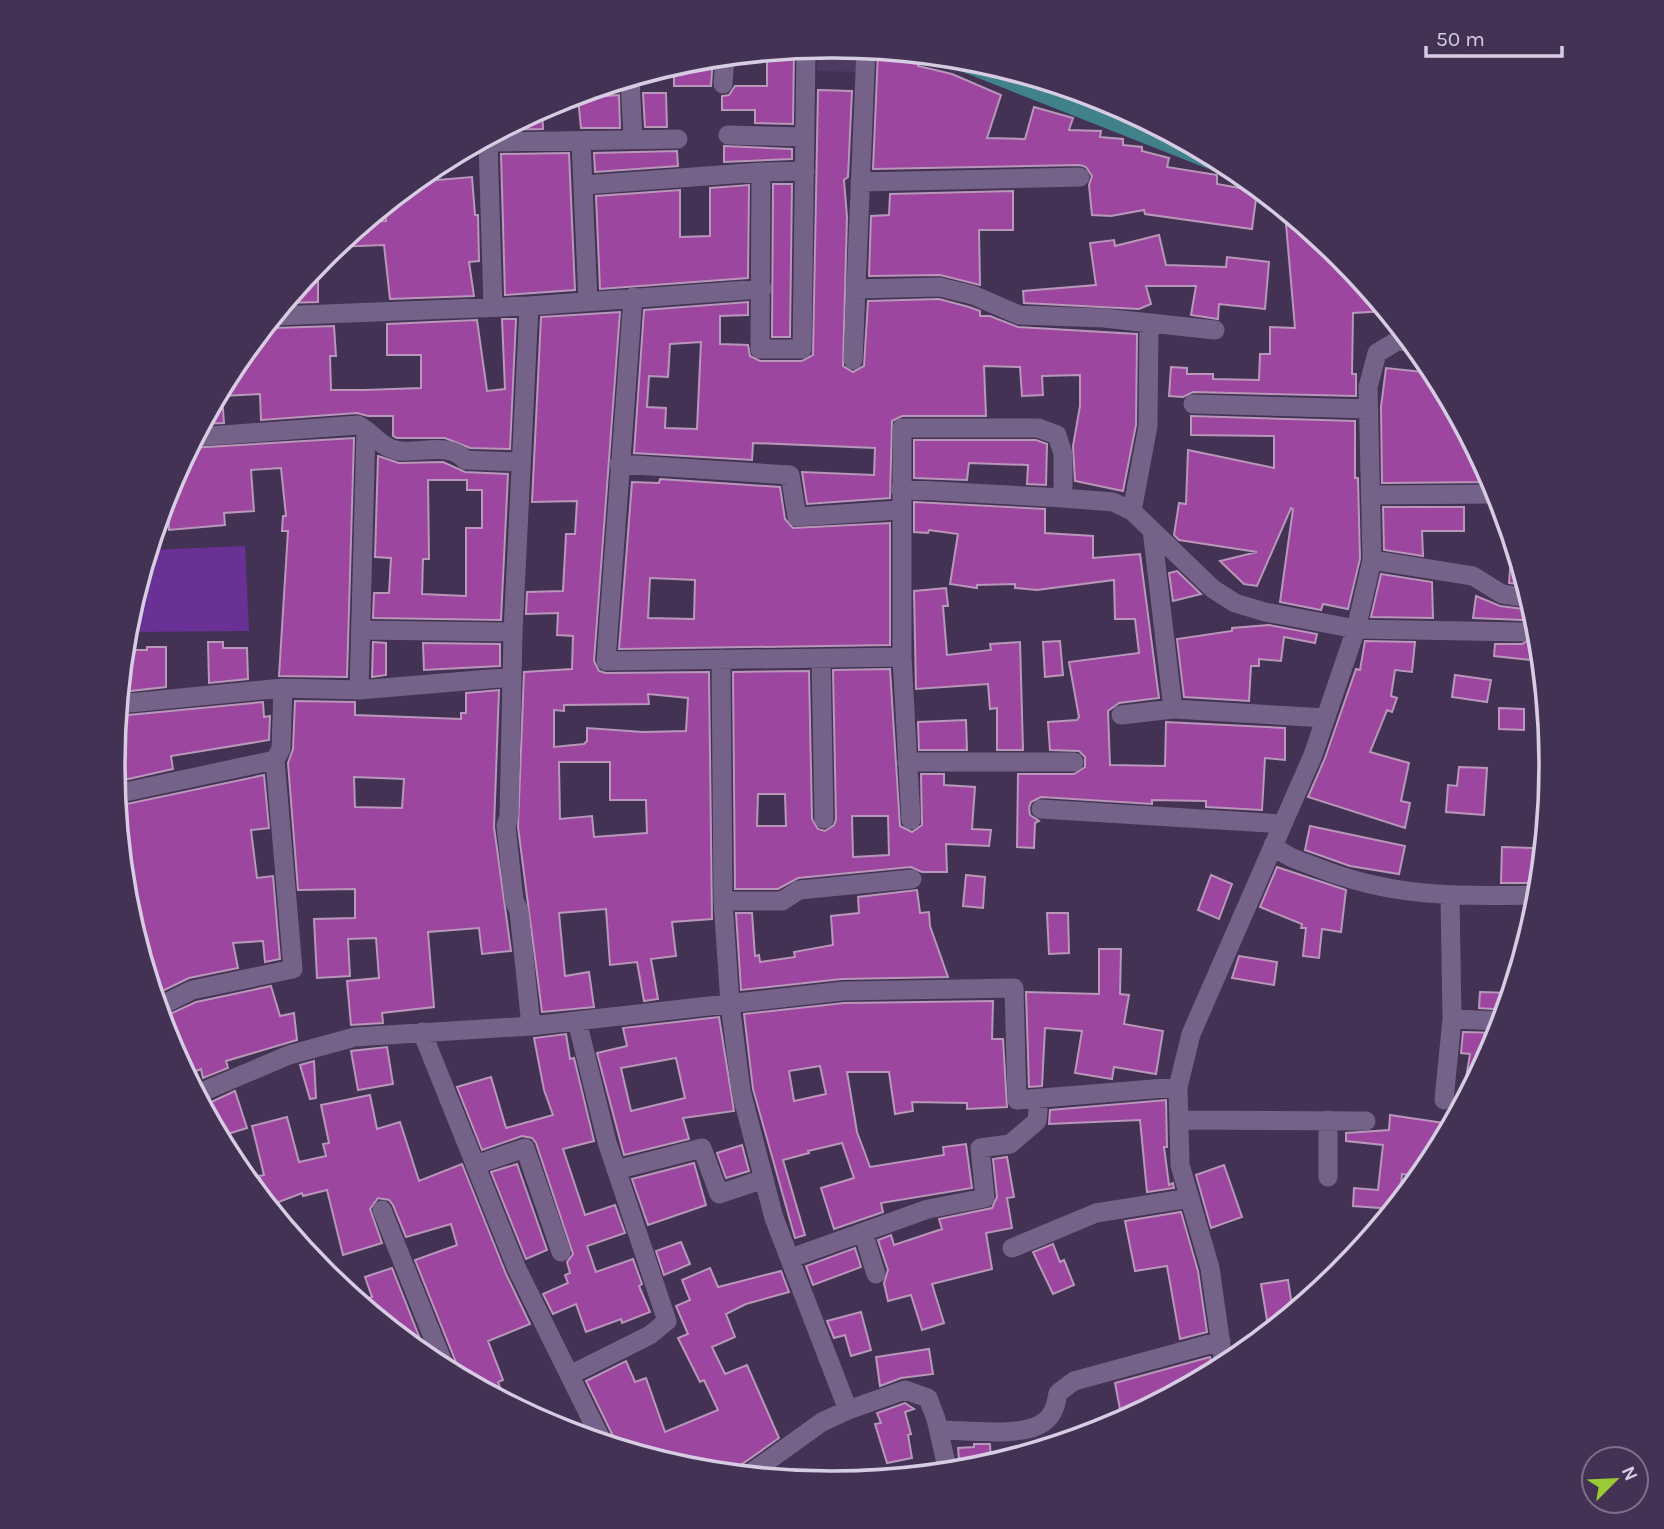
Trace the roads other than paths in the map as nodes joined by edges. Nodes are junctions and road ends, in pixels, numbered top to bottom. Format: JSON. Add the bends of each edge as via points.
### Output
{"nodes":[{"id":1,"x":806,"y":59,"type":"edge"},
{"id":2,"x":866,"y":59,"type":"edge"},
{"id":3,"x":724,"y":66,"type":"edge"},
{"id":4,"x":723,"y":84,"type":"dead end"},
{"id":5,"x":1025,"y":85,"type":"edge"},
{"id":6,"x":630,"y":87,"type":"edge"},
{"id":7,"x":728,"y":135,"type":"dead end"},
{"id":8,"x":1152,"y":135,"type":"edge"},
{"id":9,"x":805,"y":137,"type":"junction"},
{"id":10,"x":678,"y":139,"type":"dead end"},
{"id":11,"x":633,"y":140,"type":"junction"},
{"id":12,"x":581,"y":141,"type":"junction"},
{"id":13,"x":498,"y":142,"type":"edge"},
{"id":14,"x":484,"y":149,"type":"edge"},
{"id":15,"x":805,"y":171,"type":"junction"},
{"id":16,"x":761,"y":172,"type":"junction"},
{"id":17,"x":1080,"y":177,"type":"dead end"},
{"id":18,"x":860,"y":182,"type":"junction"},
{"id":19,"x":584,"y":185,"type":"junction"},
{"id":20,"x":762,"y":289,"type":"junction"},
{"id":21,"x":855,"y":289,"type":"junction"},
{"id":22,"x":633,"y":297,"type":"junction"},
{"id":23,"x":588,"y":301,"type":"junction"},
{"id":24,"x":529,"y":306,"type":"junction"},
{"id":25,"x":493,"y":307,"type":"junction"},
{"id":26,"x":286,"y":316,"type":"edge"},
{"id":27,"x":1149,"y":323,"type":"junction"},
{"id":28,"x":1215,"y":330,"type":"dead end"},
{"id":29,"x":1398,"y":341,"type":"edge"},
{"id":30,"x":853,"y":360,"type":"dead end"},
{"id":31,"x":1193,"y":404,"type":"dead end"},
{"id":32,"x":1369,"y":409,"type":"junction"},
{"id":33,"x":366,"y":431,"type":"junction"},
{"id":34,"x":206,"y":436,"type":"edge"},
{"id":35,"x":520,"y":462,"type":"junction"},
{"id":36,"x":619,"y":464,"type":"junction"},
{"id":37,"x":900,"y":489,"type":"junction"},
{"id":38,"x":1485,"y":494,"type":"edge"},
{"id":39,"x":1371,"y":495,"type":"junction"},
{"id":40,"x":1063,"y":498,"type":"junction"},
{"id":41,"x":899,"y":510,"type":"junction"},
{"id":42,"x":1132,"y":511,"type":"junction"},
{"id":43,"x":1152,"y":530,"type":"junction"},
{"id":44,"x":1372,"y":560,"type":"junction"},
{"id":45,"x":1518,"y":596,"type":"edge"},
{"id":46,"x":1356,"y":629,"type":"junction"},
{"id":47,"x":361,"y":630,"type":"junction"},
{"id":48,"x":513,"y":632,"type":"junction"},
{"id":49,"x":1522,"y":632,"type":"dead end"},
{"id":50,"x":902,"y":657,"type":"junction"},
{"id":51,"x":821,"y":658,"type":"junction"},
{"id":52,"x":722,"y":659,"type":"junction"},
{"id":53,"x":512,"y":677,"type":"junction"},
{"id":54,"x":282,"y":688,"type":"junction"},
{"id":55,"x":359,"y":690,"type":"junction"},
{"id":56,"x":128,"y":703,"type":"edge"},
{"id":57,"x":1172,"y":709,"type":"junction"},
{"id":58,"x":1121,"y":715,"type":"dead end"},
{"id":59,"x":1325,"y":718,"type":"junction"},
{"id":60,"x":275,"y":761,"type":"junction"},
{"id":61,"x":907,"y":762,"type":"junction"},
{"id":62,"x":1074,"y":762,"type":"dead end"},
{"id":63,"x":126,"y":792,"type":"edge"},
{"id":64,"x":1041,"y":808,"type":"dead end"},
{"id":65,"x":824,"y":819,"type":"dead end"},
{"id":66,"x":911,"y":820,"type":"dead end"},
{"id":67,"x":1283,"y":824,"type":"junction"},
{"id":68,"x":1273,"y":845,"type":"junction"},
{"id":69,"x":912,"y":879,"type":"dead end"},
{"id":70,"x":1526,"y":895,"type":"edge"},
{"id":71,"x":1450,"y":896,"type":"junction"},
{"id":72,"x":723,"y":901,"type":"junction"},
{"id":73,"x":167,"y":1003,"type":"edge"},
{"id":74,"x":730,"y":1004,"type":"junction"},
{"id":75,"x":1452,"y":1019,"type":"junction"},
{"id":76,"x":577,"y":1021,"type":"junction"},
{"id":77,"x":1490,"y":1021,"type":"edge"},
{"id":78,"x":531,"y":1026,"type":"junction"},
{"id":79,"x":422,"y":1032,"type":"junction"},
{"id":80,"x":1178,"y":1087,"type":"junction"},
{"id":81,"x":205,"y":1091,"type":"edge"},
{"id":82,"x":1039,"y":1099,"type":"junction"},
{"id":83,"x":1444,"y":1100,"type":"dead end"},
{"id":84,"x":1179,"y":1119,"type":"junction"},
{"id":85,"x":1328,"y":1121,"type":"junction"},
{"id":86,"x":1366,"y":1121,"type":"dead end"},
{"id":87,"x":475,"y":1165,"type":"junction"},
{"id":88,"x":616,"y":1170,"type":"junction"},
{"id":89,"x":1328,"y":1177,"type":"dead end"},
{"id":90,"x":764,"y":1178,"type":"junction"},
{"id":91,"x":1190,"y":1198,"type":"junction"},
{"id":92,"x":382,"y":1210,"type":"dead end"},
{"id":93,"x":863,"y":1232,"type":"junction"},
{"id":94,"x":1012,"y":1248,"type":"dead end"},
{"id":95,"x":561,"y":1252,"type":"dead end"},
{"id":96,"x":791,"y":1258,"type":"junction"},
{"id":97,"x":876,"y":1275,"type":"dead end"},
{"id":98,"x":1221,"y":1341,"type":"junction"},
{"id":99,"x":439,"y":1352,"type":"edge"},
{"id":100,"x":1223,"y":1354,"type":"edge"},
{"id":101,"x":569,"y":1375,"type":"junction"},
{"id":102,"x":848,"y":1409,"type":"junction"},
{"id":103,"x":939,"y":1430,"type":"junction"},
{"id":104,"x":597,"y":1431,"type":"edge"},
{"id":105,"x":946,"y":1462,"type":"edge"},
{"id":106,"x":758,"y":1467,"type":"edge"}],
"edges":[{"from":1,"to":9,"type":"street"},
{"from":2,"to":18,"type":"street"},
{"from":3,"to":4,"type":"street"},
{"from":5,"to":8,"type":"main road"},
{"from":6,"to":11,"type":"street"},
{"from":7,"to":9,"type":"street"},
{"from":9,"to":15,"type":"street"},
{"from":10,"to":11,"type":"street"},
{"from":11,"to":12,"type":"street"},
{"from":12,"to":13,"type":"street"},
{"from":12,"to":19,"type":"street"},
{"from":14,"to":25,"type":"street"},
{"from":15,"to":16,"type":"street"},
{"from":15,"to":20,"type":"street","via":[[802,349],[760,349]]},
{"from":16,"to":19,"type":"street"},
{"from":16,"to":20,"type":"street"},
{"from":17,"to":18,"type":"street"},
{"from":18,"to":21,"type":"street"},
{"from":19,"to":23,"type":"street"},
{"from":20,"to":22,"type":"street"},
{"from":21,"to":27,"type":"street","via":[[940,287],[1019,315]]},
{"from":21,"to":30,"type":"street"},
{"from":22,"to":23,"type":"street"},
{"from":22,"to":36,"type":"street"},
{"from":23,"to":24,"type":"street"},
{"from":24,"to":25,"type":"street"},
{"from":24,"to":35,"type":"street"},
{"from":25,"to":26,"type":"street"},
{"from":27,"to":28,"type":"street"},
{"from":27,"to":42,"type":"street","via":[[1148,426]]},
{"from":29,"to":32,"type":"street","via":[[1377,353],[1368,387]]},
{"from":31,"to":32,"type":"street"},
{"from":32,"to":39,"type":"street"},
{"from":33,"to":34,"type":"street","via":[[358,425]]},
{"from":33,"to":35,"type":"street","via":[[396,451],[451,450],[465,460]]},
{"from":33,"to":47,"type":"street"},
{"from":35,"to":48,"type":"street"},
{"from":36,"to":41,"type":"street","via":[[790,475],[797,517]]},
{"from":36,"to":52,"type":"street","via":[[606,661]]},
{"from":37,"to":40,"type":"street"},
{"from":37,"to":40,"type":"street","via":[[902,428],[1038,428],[1057,435],[1063,454]]},
{"from":37,"to":41,"type":"street"},
{"from":38,"to":39,"type":"street"},
{"from":39,"to":44,"type":"street"},
{"from":40,"to":42,"type":"street","via":[[1112,502]]},
{"from":41,"to":50,"type":"street"},
{"from":42,"to":43,"type":"street"},
{"from":43,"to":46,"type":"street","via":[[1213,589],[1235,603]]},
{"from":43,"to":57,"type":"street"},
{"from":44,"to":45,"type":"street","via":[[1473,576],[1502,594]]},
{"from":44,"to":46,"type":"street"},
{"from":46,"to":49,"type":"street"},
{"from":46,"to":59,"type":"street"},
{"from":47,"to":48,"type":"street"},
{"from":47,"to":55,"type":"street"},
{"from":48,"to":53,"type":"street"},
{"from":50,"to":51,"type":"street"},
{"from":50,"to":61,"type":"street"},
{"from":51,"to":52,"type":"street"},
{"from":51,"to":65,"type":"street"},
{"from":52,"to":72,"type":"street"},
{"from":53,"to":55,"type":"street"},
{"from":53,"to":78,"type":"street","via":[[506,826]]},
{"from":54,"to":55,"type":"street"},
{"from":54,"to":56,"type":"street"},
{"from":54,"to":60,"type":"street","via":[[281,749]]},
{"from":57,"to":58,"type":"street"},
{"from":57,"to":59,"type":"street"},
{"from":59,"to":67,"type":"street"},
{"from":60,"to":63,"type":"street"},
{"from":60,"to":73,"type":"street","via":[[293,969],[192,990]]},
{"from":61,"to":62,"type":"street"},
{"from":61,"to":66,"type":"street"},
{"from":64,"to":67,"type":"street"},
{"from":67,"to":68,"type":"street"},
{"from":68,"to":71,"type":"street","via":[[1282,854],[1341,877],[1387,890]]},
{"from":68,"to":80,"type":"street","via":[[1191,1034]]},
{"from":69,"to":72,"type":"street","via":[[799,890],[782,901]]},
{"from":70,"to":71,"type":"street"},
{"from":71,"to":75,"type":"street"},
{"from":72,"to":74,"type":"street"},
{"from":74,"to":76,"type":"street"},
{"from":74,"to":82,"type":"street","via":[[843,991],[1014,988],[1017,1100]]},
{"from":74,"to":90,"type":"street","via":[[741,1091]]},
{"from":75,"to":77,"type":"street"},
{"from":75,"to":83,"type":"street"},
{"from":76,"to":78,"type":"street"},
{"from":76,"to":88,"type":"street"},
{"from":78,"to":79,"type":"street"},
{"from":79,"to":81,"type":"street","via":[[355,1037],[289,1055]]},
{"from":79,"to":87,"type":"street"},
{"from":80,"to":82,"type":"street"},
{"from":80,"to":84,"type":"street"},
{"from":82,"to":93,"type":"street","via":[[1037,1121],[1010,1144],[980,1148],[985,1198],[928,1209]]},
{"from":84,"to":85,"type":"street"},
{"from":84,"to":91,"type":"street","via":[[1180,1165]]},
{"from":85,"to":86,"type":"street"},
{"from":85,"to":89,"type":"street"},
{"from":87,"to":95,"type":"street","via":[[525,1148]]},
{"from":87,"to":101,"type":"street","via":[[517,1269]]},
{"from":88,"to":90,"type":"street","via":[[702,1148],[719,1194]]},
{"from":88,"to":101,"type":"street","via":[[667,1321],[650,1335]]},
{"from":90,"to":96,"type":"street"},
{"from":91,"to":94,"type":"street","via":[[1096,1213]]},
{"from":91,"to":98,"type":"street","via":[[1210,1268]]},
{"from":92,"to":99,"type":"street"},
{"from":93,"to":96,"type":"street"},
{"from":93,"to":97,"type":"street"},
{"from":96,"to":102,"type":"street"},
{"from":98,"to":100,"type":"street"},
{"from":98,"to":103,"type":"street","via":[[1074,1381],[1058,1393],[1054,1411],[1043,1423],[1025,1431]]},
{"from":101,"to":104,"type":"street"},
{"from":102,"to":103,"type":"street","via":[[905,1390],[928,1398]]},
{"from":102,"to":106,"type":"street"},
{"from":103,"to":105,"type":"street"}]}
